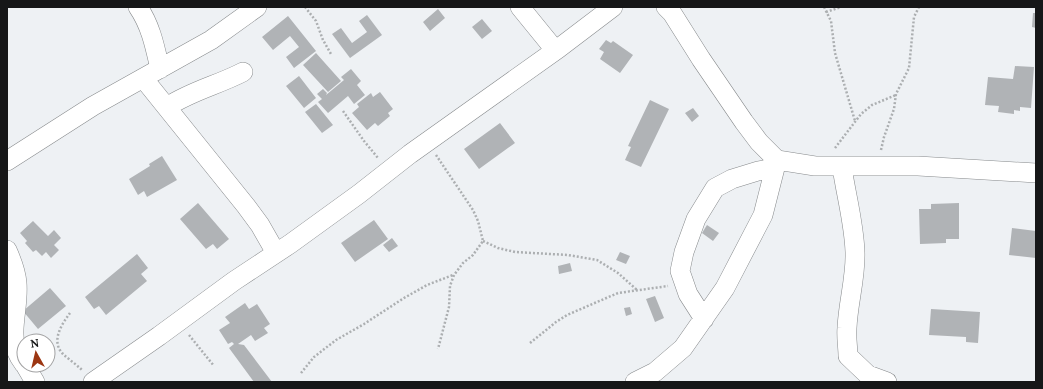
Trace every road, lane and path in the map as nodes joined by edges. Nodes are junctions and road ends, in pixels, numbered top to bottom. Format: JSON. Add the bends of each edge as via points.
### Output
{"nodes":[{"id":1,"x":138,"y":7,"type":"edge"},
{"id":2,"x":257,"y":7,"type":"edge"},
{"id":3,"x":305,"y":7,"type":"edge"},
{"id":4,"x":520,"y":7,"type":"edge"},
{"id":5,"x":613,"y":7,"type":"edge"},
{"id":6,"x":666,"y":7,"type":"edge"},
{"id":7,"x":824,"y":7,"type":"edge"},
{"id":8,"x":841,"y":7,"type":"edge"},
{"id":9,"x":918,"y":8,"type":"edge"},
{"id":10,"x":826,"y":12,"type":"junction"},
{"id":11,"x":555,"y":50,"type":"junction"},
{"id":12,"x":331,"y":54,"type":"dead end"},
{"id":13,"x":160,"y":69,"type":"junction"},
{"id":14,"x":243,"y":72,"type":"dead end"},
{"id":15,"x":143,"y":78,"type":"junction"},
{"id":16,"x":896,"y":94,"type":"junction"},
{"id":17,"x":167,"y":107,"type":"junction"},
{"id":18,"x":343,"y":111,"type":"dead end"},
{"id":19,"x":855,"y":121,"type":"junction"},
{"id":20,"x":427,"y":141,"type":"junction"},
{"id":21,"x":7,"y":161,"type":"edge"},
{"id":22,"x":776,"y":164,"type":"junction"},
{"id":23,"x":822,"y":167,"type":"junction"},
{"id":24,"x":842,"y":167,"type":"junction"},
{"id":25,"x":878,"y":167,"type":"junction"},
{"id":26,"x":389,"y":171,"type":"junction"},
{"id":27,"x":1036,"y":173,"type":"edge"},
{"id":28,"x":483,"y":241,"type":"junction"},
{"id":29,"x":7,"y":250,"type":"edge"},
{"id":30,"x":276,"y":253,"type":"junction"},
{"id":31,"x":454,"y":275,"type":"junction"},
{"id":32,"x":684,"y":284,"type":"junction"},
{"id":33,"x":637,"y":290,"type":"junction"},
{"id":34,"x":70,"y":312,"type":"dead end"},
{"id":35,"x":704,"y":319,"type":"junction"},
{"id":36,"x":178,"y":322,"type":"junction"},
{"id":37,"x":530,"y":343,"type":"dead end"},
{"id":38,"x":438,"y":349,"type":"dead end"},
{"id":39,"x":16,"y":351,"type":"edge"},
{"id":40,"x":214,"y":366,"type":"dead end"},
{"id":41,"x":30,"y":373,"type":"edge"},
{"id":42,"x":301,"y":373,"type":"dead end"},
{"id":43,"x":93,"y":381,"type":"edge"},
{"id":44,"x":35,"y":382,"type":"edge"},
{"id":45,"x":635,"y":382,"type":"edge"},
{"id":46,"x":887,"y":382,"type":"edge"}],
"edges":[{"from":1,"to":13,"type":"street","via":[[154,41]]},
{"from":2,"to":13,"type":"street","via":[[211,40]]},
{"from":3,"to":12,"type":"path","via":[[316,21]]},
{"from":4,"to":11,"type":"street"},
{"from":5,"to":11,"type":"street"},
{"from":6,"to":22,"type":"street","via":[[744,122]]},
{"from":7,"to":10,"type":"path"},
{"from":8,"to":10,"type":"path"},
{"from":9,"to":16,"type":"path","via":[[914,16],[909,68]]},
{"from":10,"to":19,"type":"path","via":[[831,21],[835,53]]},
{"from":11,"to":20,"type":"street"},
{"from":13,"to":15,"type":"street"},
{"from":14,"to":17,"type":"street","via":[[192,92]]},
{"from":15,"to":17,"type":"street"},
{"from":15,"to":21,"type":"street","via":[[93,106]]},
{"from":16,"to":19,"type":"path","via":[[872,106]]},
{"from":16,"to":25,"type":"path"},
{"from":17,"to":30,"type":"street","via":[[246,206]]},
{"from":18,"to":26,"type":"path"},
{"from":19,"to":23,"type":"path"},
{"from":20,"to":26,"type":"street"},
{"from":20,"to":28,"type":"path","via":[[473,210]]},
{"from":22,"to":23,"type":"street"},
{"from":22,"to":32,"type":"street","via":[[714,188],[696,219],[684,252],[680,271]]},
{"from":22,"to":35,"type":"street","via":[[763,215],[725,288]]},
{"from":23,"to":24,"type":"street"},
{"from":24,"to":25,"type":"street"},
{"from":24,"to":46,"type":"street","via":[[852,216],[855,252],[847,328],[848,356],[868,375]]},
{"from":25,"to":27,"type":"street","via":[[918,166]]},
{"from":26,"to":30,"type":"street"},
{"from":28,"to":31,"type":"path"},
{"from":28,"to":33,"type":"path","via":[[515,252],[568,255],[596,260],[618,273]]},
{"from":29,"to":39,"type":"street","via":[[15,266],[17,283],[13,329]]},
{"from":30,"to":36,"type":"street"},
{"from":31,"to":38,"type":"path"},
{"from":31,"to":42,"type":"path","via":[[427,285],[336,340]]},
{"from":32,"to":33,"type":"path"},
{"from":32,"to":35,"type":"street"},
{"from":33,"to":37,"type":"path","via":[[618,294],[567,315]]},
{"from":34,"to":43,"type":"path","via":[[61,326],[58,344],[61,352]]},
{"from":35,"to":45,"type":"street","via":[[683,348],[655,372]]},
{"from":36,"to":40,"type":"path"},
{"from":36,"to":43,"type":"street"},
{"from":41,"to":44,"type":"street"}]}
